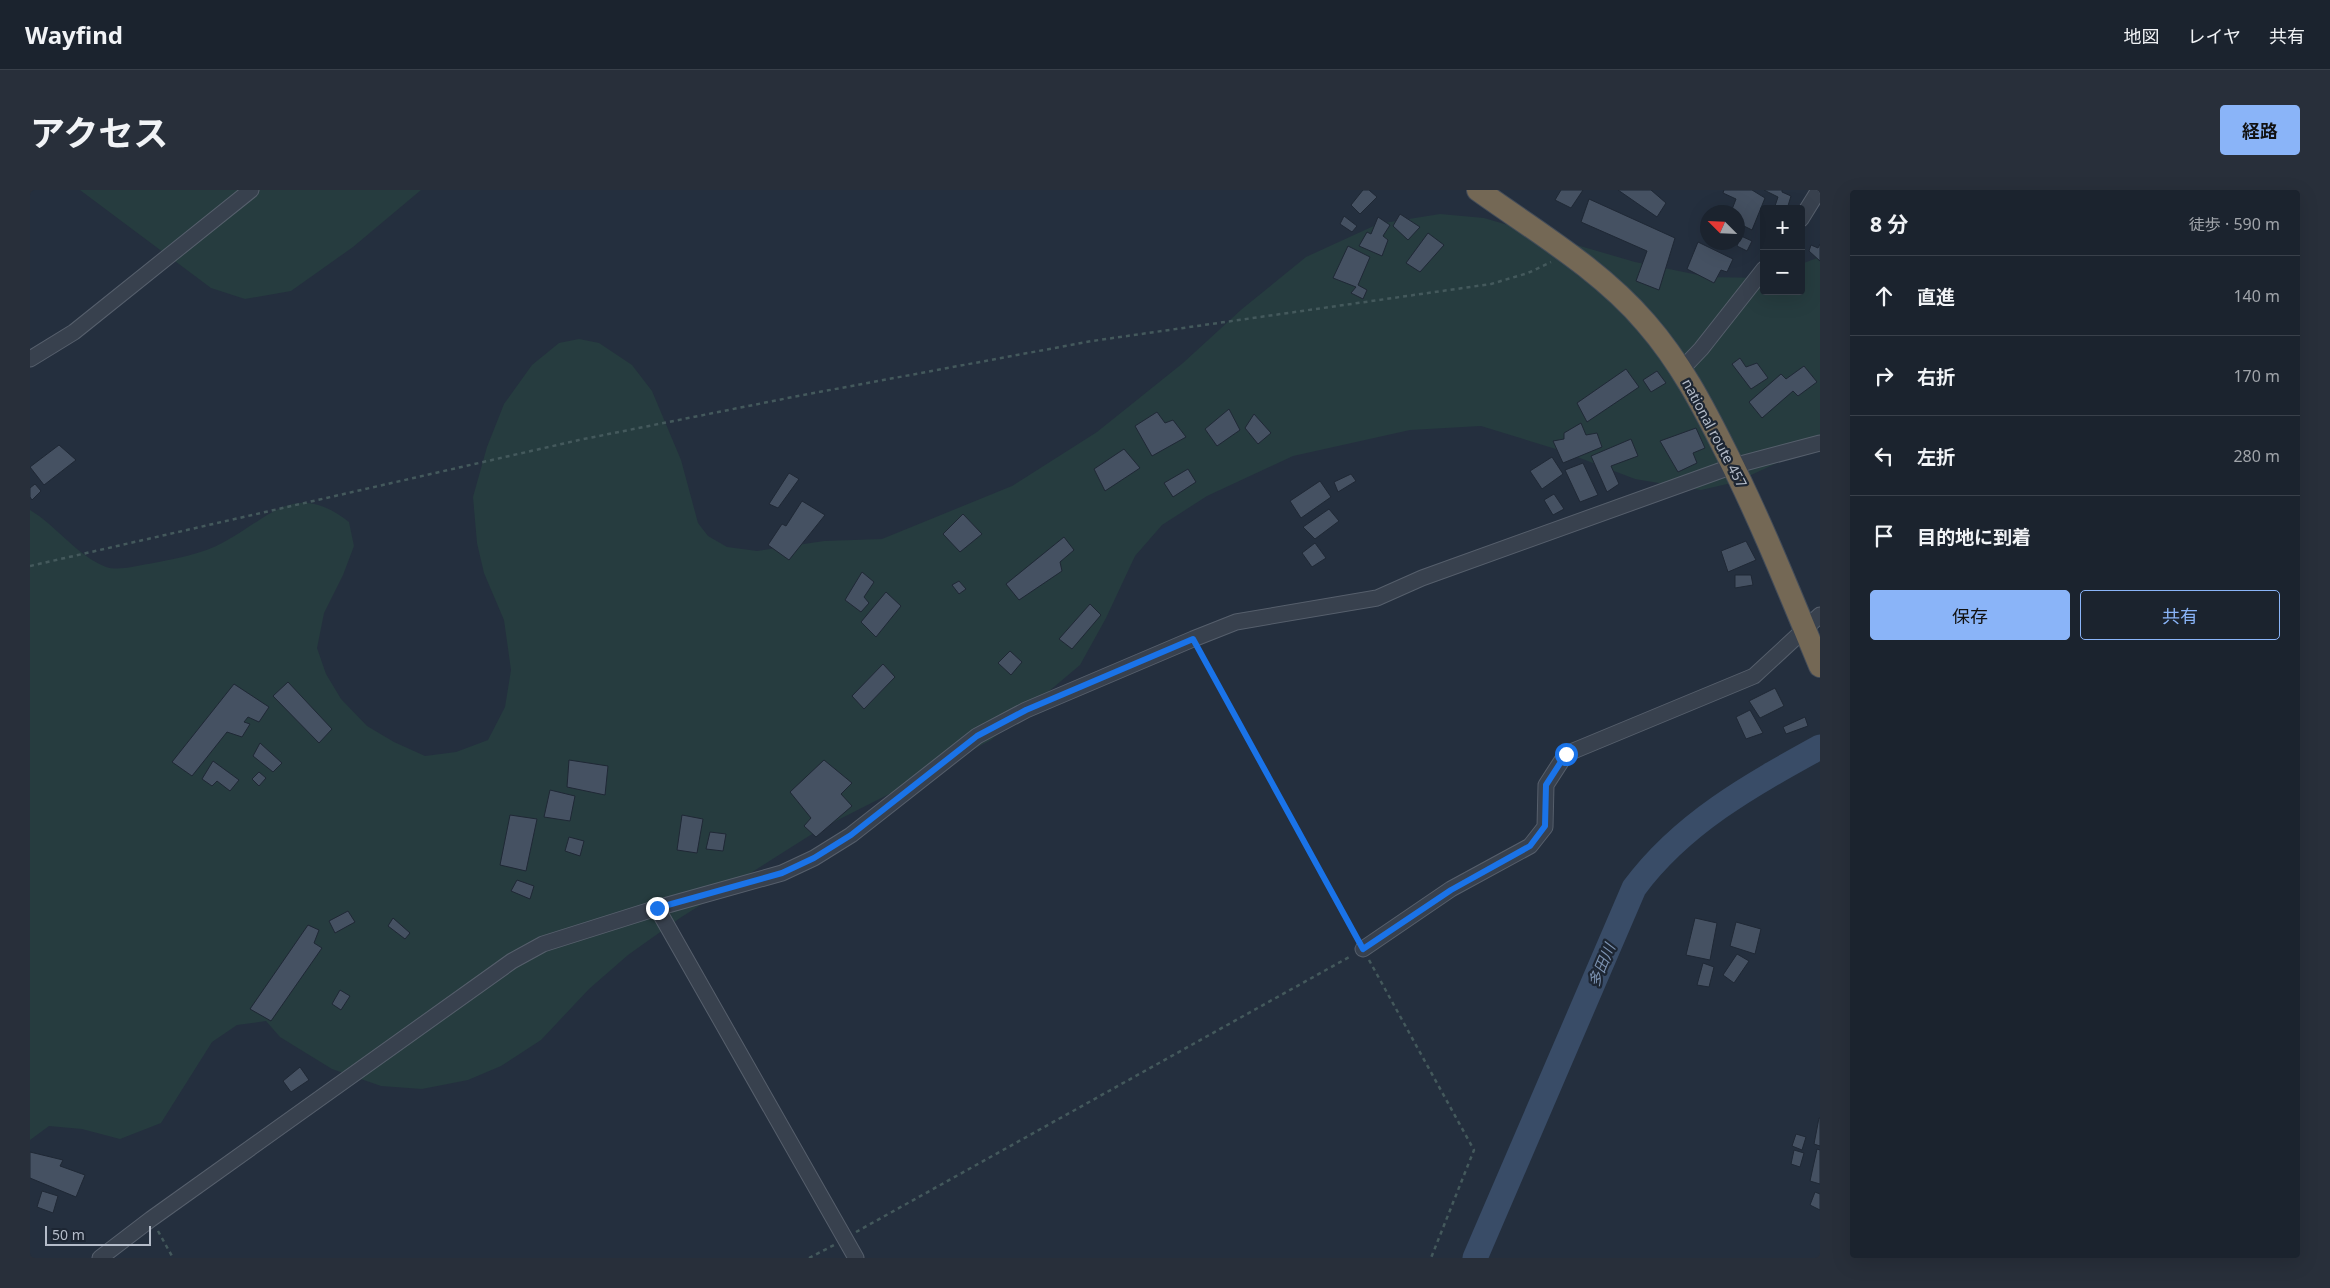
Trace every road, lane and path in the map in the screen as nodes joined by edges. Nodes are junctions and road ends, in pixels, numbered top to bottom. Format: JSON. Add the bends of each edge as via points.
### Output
{"nodes":[{"id":1,"x":251,"y":190,"type":"edge"},
{"id":2,"x":1478,"y":190,"type":"edge"},
{"id":3,"x":1819,"y":190,"type":"edge"},
{"id":4,"x":1805,"y":213,"type":"edge"},
{"id":5,"x":1568,"y":254,"type":"junction"},
{"id":6,"x":1760,"y":274,"type":"edge"},
{"id":7,"x":30,"y":359,"type":"edge"},
{"id":8,"x":1681,"y":370,"type":"junction"},
{"id":9,"x":1820,"y":443,"type":"edge"},
{"id":10,"x":1733,"y":466,"type":"junction"},
{"id":11,"x":30,"y":566,"type":"edge"},
{"id":12,"x":1812,"y":622,"type":"edge"},
{"id":13,"x":1193,"y":639,"type":"junction"},
{"id":14,"x":1820,"y":666,"type":"edge"},
{"id":15,"x":657,"y":908,"type":"junction"},
{"id":16,"x":1363,"y":949,"type":"junction"},
{"id":17,"x":151,"y":1219,"type":"junction"},
{"id":18,"x":845,"y":1238,"type":"junction"},
{"id":19,"x":100,"y":1258,"type":"edge"},
{"id":20,"x":173,"y":1258,"type":"edge"},
{"id":21,"x":809,"y":1258,"type":"edge"},
{"id":22,"x":856,"y":1258,"type":"edge"},
{"id":23,"x":1431,"y":1258,"type":"edge"}],
"edges":[{"from":1,"to":7,"type":"street","via":[[88,321]]},
{"from":2,"to":5,"type":"highway","name":"national route 457"},
{"from":3,"to":4,"type":"street"},
{"from":5,"to":8,"type":"highway","name":"national route 457","via":[[1646,323]]},
{"from":5,"to":11,"type":"path","via":[[1528,273],[1491,284],[1092,341],[599,436]]},
{"from":6,"to":8,"type":"street"},
{"from":8,"to":10,"type":"highway","name":"national route 457"},
{"from":9,"to":10,"type":"street"},
{"from":10,"to":12,"type":"highway","name":"national route 457"},
{"from":10,"to":13,"type":"street","via":[[1422,578],[1377,598],[1236,622]]},
{"from":12,"to":14,"type":"highway","name":"national route 457"},
{"from":12,"to":16,"type":"street","via":[[1754,676],[1566,754],[1546,785],[1545,826],[1530,846],[1451,890]]},
{"from":13,"to":15,"type":"street","via":[[1026,710],[977,736],[851,835],[814,858],[782,873]]},
{"from":13,"to":16,"type":"path"},
{"from":15,"to":17,"type":"street","via":[[543,944],[512,960]]},
{"from":15,"to":18,"type":"street"},
{"from":16,"to":18,"type":"path"},
{"from":16,"to":23,"type":"path","via":[[1474,1150]]},
{"from":17,"to":19,"type":"street"},
{"from":17,"to":20,"type":"path"},
{"from":18,"to":21,"type":"path"},
{"from":18,"to":22,"type":"street"}]}
